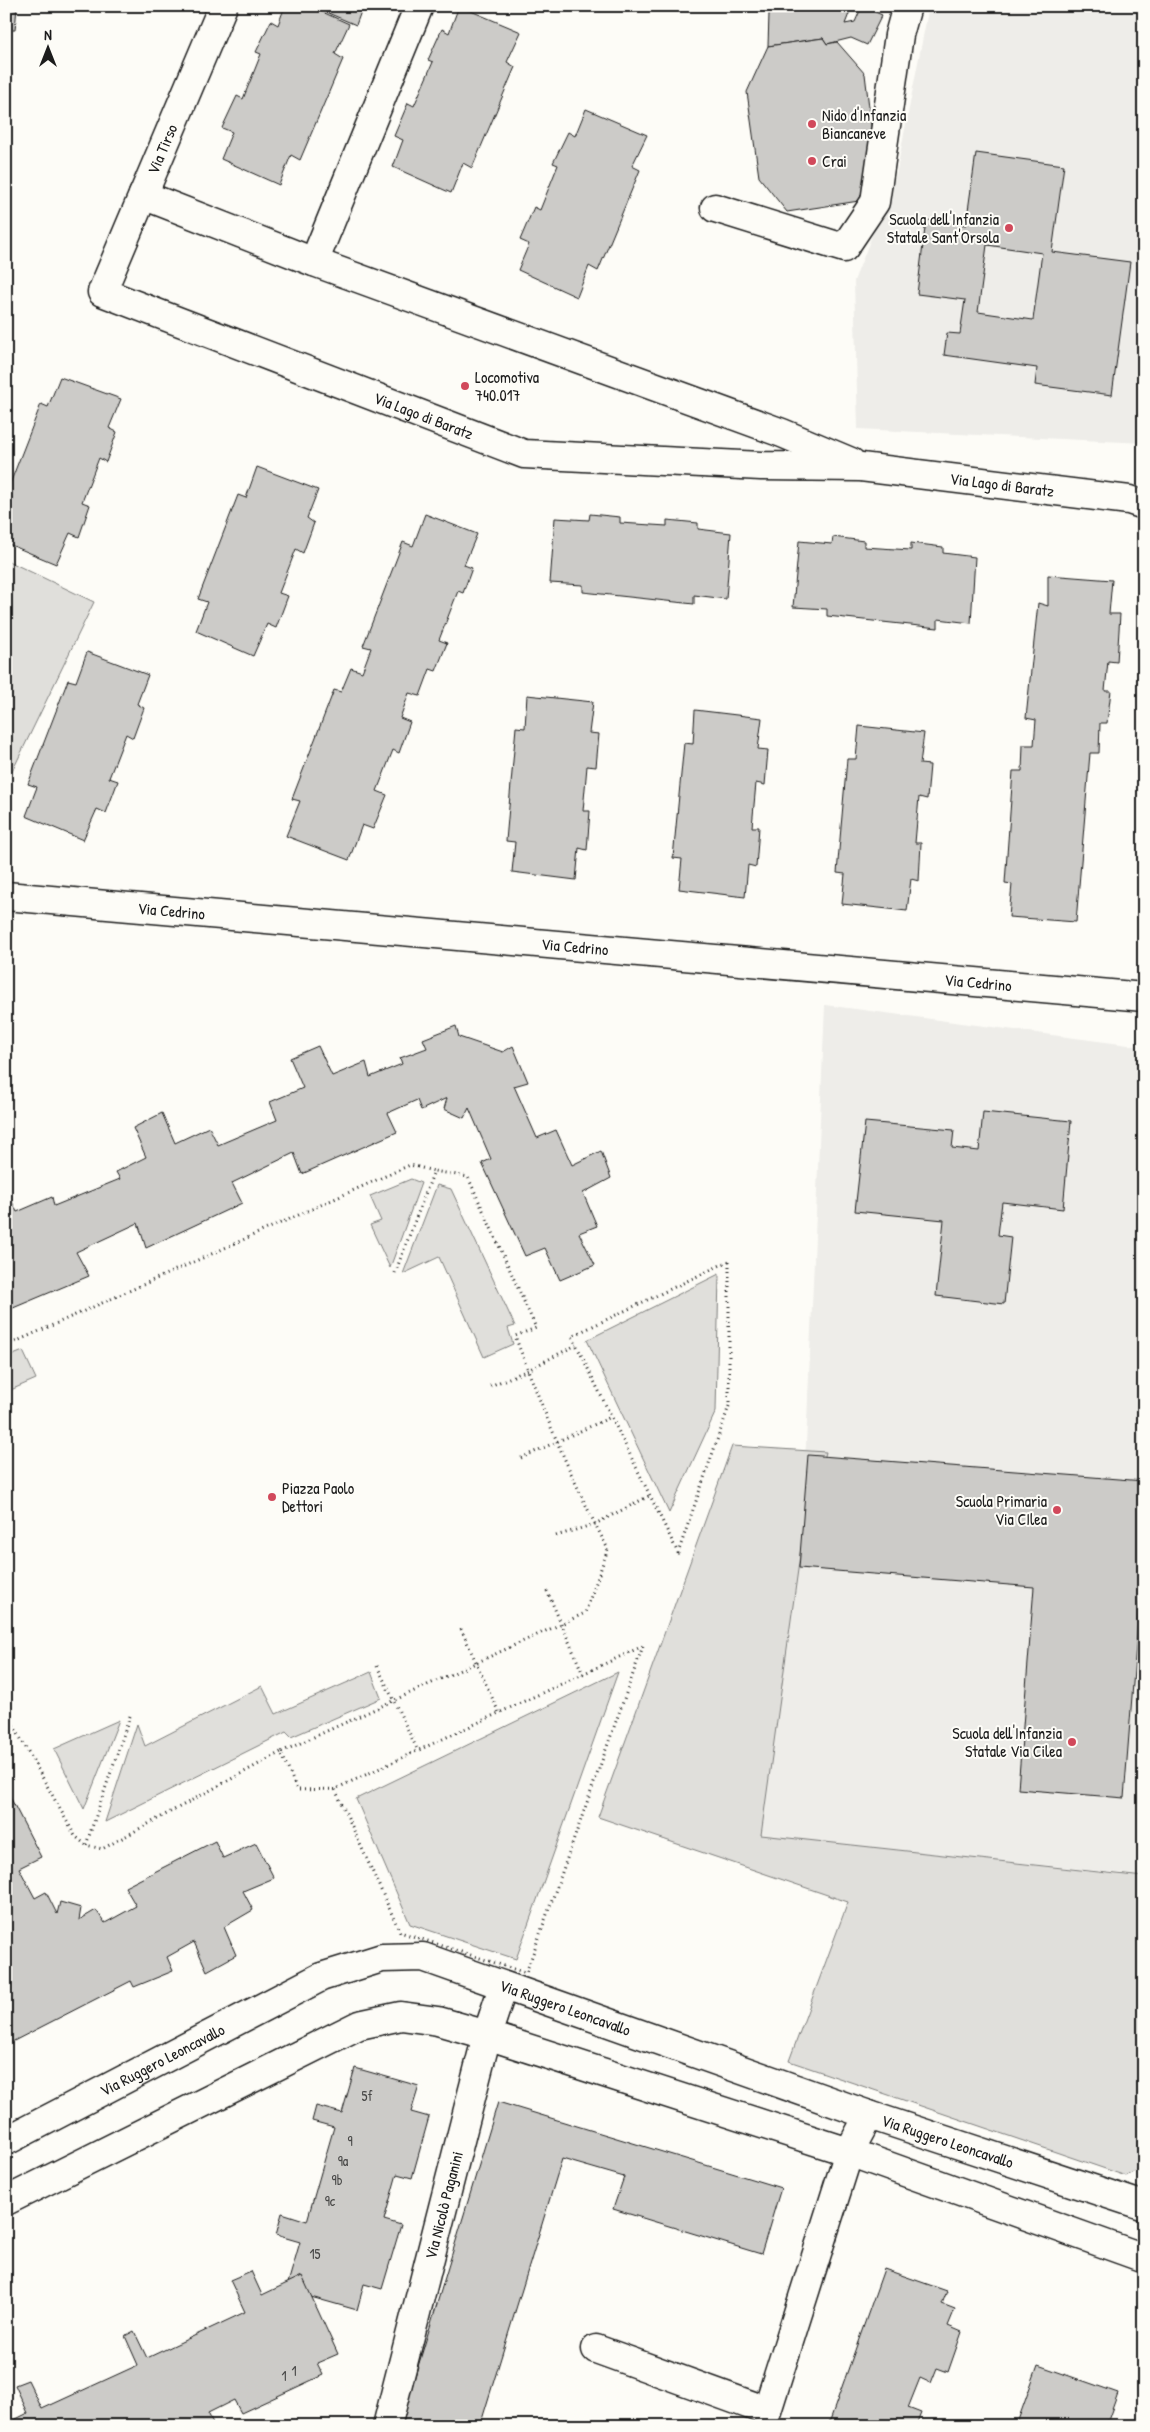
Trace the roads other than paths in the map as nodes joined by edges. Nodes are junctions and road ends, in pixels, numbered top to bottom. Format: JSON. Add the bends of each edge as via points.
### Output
{"nodes":[{"id":1,"x":223,"y":6,"type":"edge"},
{"id":2,"x":419,"y":6,"type":"edge"},
{"id":3,"x":907,"y":6,"type":"edge"},
{"id":4,"x":143,"y":195,"type":"junction"},
{"id":5,"x":715,"y":208,"type":"dead end"},
{"id":6,"x":314,"y":262,"type":"junction"},
{"id":7,"x":102,"y":292,"type":"joint"},
{"id":8,"x":782,"y":433,"type":"junction"},
{"id":9,"x":761,"y":466,"type":"junction"},
{"id":10,"x":861,"y":467,"type":"junction"},
{"id":11,"x":1144,"y":505,"type":"edge"},
{"id":12,"x":6,"y":896,"type":"edge"},
{"id":13,"x":1144,"y":997,"type":"edge"},
{"id":14,"x":502,"y":1987,"type":"junction"},
{"id":15,"x":487,"y":2035,"type":"junction"},
{"id":16,"x":869,"y":2115,"type":"junction"},
{"id":17,"x":6,"y":2141,"type":"edge"},
{"id":18,"x":850,"y":2152,"type":"junction"},
{"id":19,"x":6,"y":2201,"type":"edge"},
{"id":20,"x":1144,"y":2206,"type":"edge"},
{"id":21,"x":1144,"y":2258,"type":"edge"},
{"id":22,"x":596,"y":2349,"type":"dead end"},
{"id":23,"x":387,"y":2426,"type":"edge"}],
"edges":[{"from":1,"to":4,"type":"street","name":"Via Tirso"},
{"from":2,"to":6,"type":"street"},
{"from":3,"to":5,"type":"street","via":[[899,36],[875,202],[844,248]]},
{"from":4,"to":6,"type":"street","name":"Via Lago di Baratz"},
{"from":4,"to":7,"type":"street","name":"Via Tirso"},
{"from":6,"to":8,"type":"street","name":"Via Lago di Baratz"},
{"from":7,"to":9,"type":"street","name":"Via Lago di Baratz","via":[[524,454]]},
{"from":8,"to":9,"type":"street"},
{"from":8,"to":10,"type":"street","name":"Via Lago di Baratz"},
{"from":9,"to":10,"type":"street","name":"Via Lago di Baratz"},
{"from":10,"to":11,"type":"street","name":"Via Lago di Baratz","via":[[1129,500]]},
{"from":12,"to":13,"type":"street","name":"Via Cedrino"},
{"from":14,"to":15,"type":"street","name":"Via Nicolò Paganini"},
{"from":14,"to":16,"type":"street","name":"Via Ruggero Leoncavallo"},
{"from":14,"to":17,"type":"street","name":"Via Ruggero Leoncavallo","via":[[423,1956],[382,1958],[330,1974]]},
{"from":15,"to":18,"type":"street"},
{"from":15,"to":19,"type":"street","via":[[438,2021],[401,2016],[359,2025]]},
{"from":15,"to":23,"type":"street","name":"Via Nicolò Paganini"},
{"from":16,"to":18,"type":"street"},
{"from":16,"to":20,"type":"street","name":"Via Ruggero Leoncavallo"},
{"from":18,"to":21,"type":"street"},
{"from":18,"to":22,"type":"street","via":[[766,2411]]}]}
